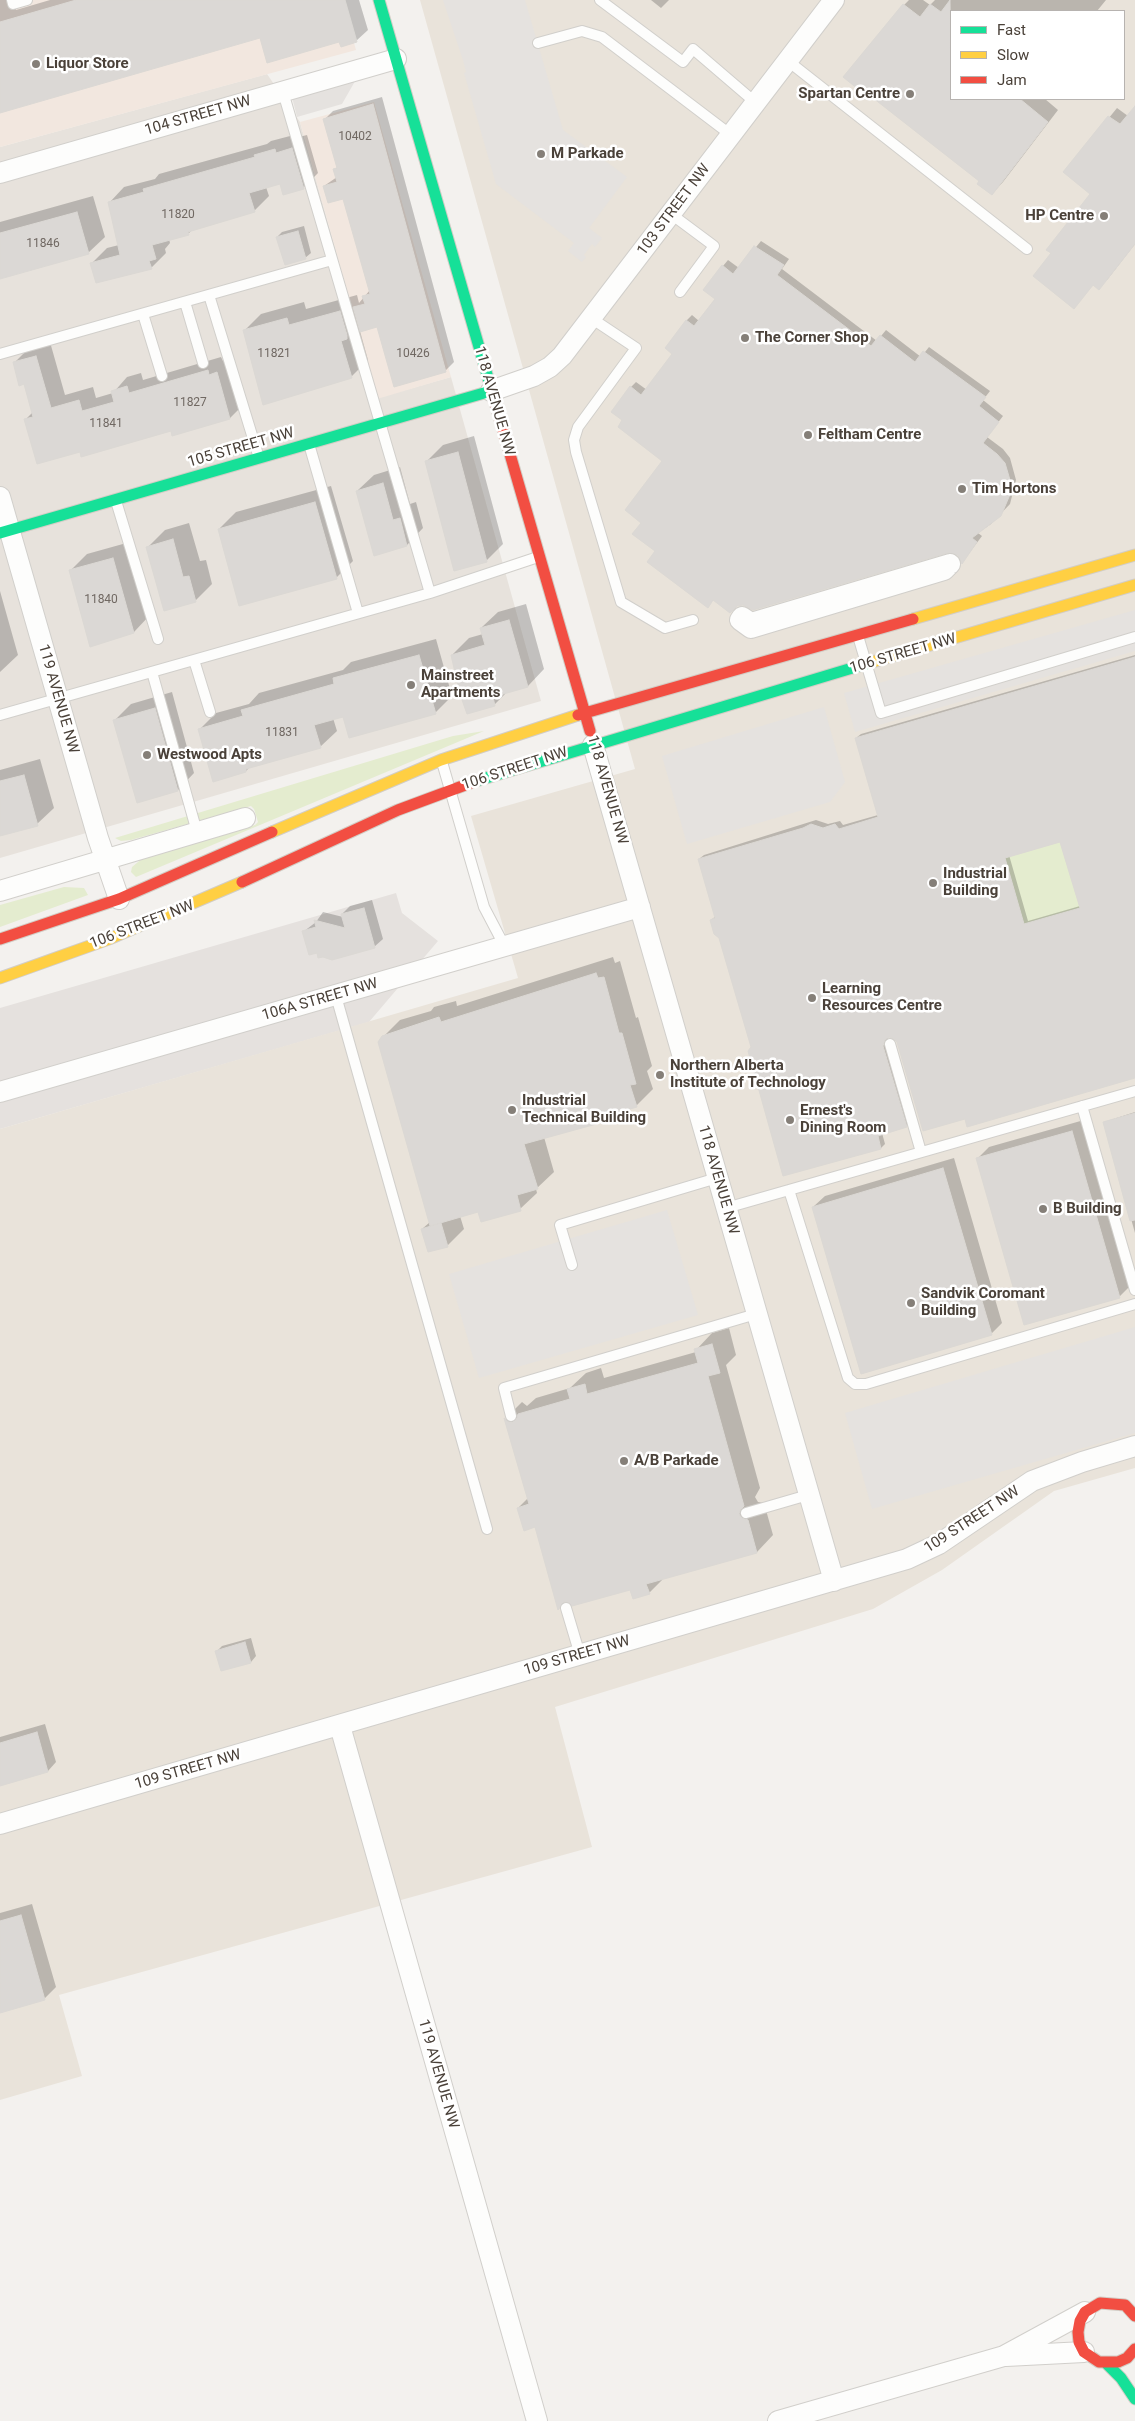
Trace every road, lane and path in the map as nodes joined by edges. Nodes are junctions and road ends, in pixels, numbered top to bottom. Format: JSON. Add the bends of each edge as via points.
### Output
{"nodes":[{"id":1,"x":12,"y":0,"type":"edge"},
{"id":2,"x":27,"y":0,"type":"edge"},
{"id":3,"x":379,"y":0,"type":"edge"},
{"id":4,"x":600,"y":0,"type":"edge"},
{"id":5,"x":834,"y":0,"type":"edge"},
{"id":6,"x":538,"y":43,"type":"dead end"},
{"id":7,"x":396,"y":59,"type":"junction"},
{"id":8,"x":788,"y":61,"type":"junction"},
{"id":9,"x":283,"y":92,"type":"junction"},
{"id":10,"x":756,"y":103,"type":"junction"},
{"id":11,"x":731,"y":135,"type":"junction"},
{"id":12,"x":0,"y":173,"type":"edge"},
{"id":13,"x":670,"y":214,"type":"junction"},
{"id":14,"x":1027,"y":249,"type":"dead end"},
{"id":15,"x":332,"y":260,"type":"junction"},
{"id":16,"x":680,"y":292,"type":"dead end"},
{"id":17,"x":209,"y":295,"type":"junction"},
{"id":18,"x":185,"y":302,"type":"junction"},
{"id":19,"x":143,"y":314,"type":"junction"},
{"id":20,"x":591,"y":318,"type":"junction"},
{"id":21,"x":0,"y":354,"type":"edge"},
{"id":22,"x":203,"y":363,"type":"dead end"},
{"id":23,"x":162,"y":376,"type":"dead end"},
{"id":24,"x":491,"y":391,"type":"junction"},
{"id":25,"x":380,"y":424,"type":"junction"},
{"id":26,"x":310,"y":444,"type":"junction"},
{"id":27,"x":259,"y":459,"type":"junction"},
{"id":28,"x":0,"y":497,"type":"edge"},
{"id":29,"x":116,"y":500,"type":"junction"},
{"id":30,"x":5,"y":532,"type":"edge"},
{"id":31,"x":1135,"y":555,"type":"edge"},
{"id":32,"x":539,"y":557,"type":"junction"},
{"id":33,"x":944,"y":570,"type":"joint"},
{"id":34,"x":1135,"y":585,"type":"edge"},
{"id":35,"x":430,"y":593,"type":"junction"},
{"id":36,"x":358,"y":613,"type":"junction"},
{"id":37,"x":693,"y":620,"type":"dead end"},
{"id":38,"x":858,"y":634,"type":"junction"},
{"id":39,"x":1135,"y":637,"type":"edge"},
{"id":40,"x":158,"y":640,"type":"dead end"},
{"id":41,"x":194,"y":660,"type":"junction"},
{"id":42,"x":866,"y":665,"type":"junction"},
{"id":43,"x":152,"y":672,"type":"junction"},
{"id":44,"x":58,"y":698,"type":"junction"},
{"id":45,"x":210,"y":712,"type":"dead end"},
{"id":46,"x":584,"y":713,"type":"junction"},
{"id":47,"x":0,"y":715,"type":"edge"},
{"id":48,"x":594,"y":744,"type":"junction"},
{"id":49,"x":441,"y":760,"type":"junction"},
{"id":50,"x":450,"y":789,"type":"junction"},
{"id":51,"x":245,"y":818,"type":"dead end"},
{"id":52,"x":197,"y":832,"type":"junction"},
{"id":53,"x":105,"y":861,"type":"junction"},
{"id":54,"x":0,"y":891,"type":"edge"},
{"id":55,"x":119,"y":899,"type":"junction"},
{"id":56,"x":640,"y":907,"type":"junction"},
{"id":57,"x":0,"y":939,"type":"edge"},
{"id":58,"x":505,"y":947,"type":"junction"},
{"id":59,"x":0,"y":978,"type":"edge"},
{"id":60,"x":336,"y":996,"type":"junction"},
{"id":61,"x":890,"y":1044,"type":"dead end"},
{"id":62,"x":0,"y":1092,"type":"edge"},
{"id":63,"x":1135,"y":1092,"type":"edge"},
{"id":64,"x":1082,"y":1106,"type":"junction"},
{"id":65,"x":921,"y":1152,"type":"junction"},
{"id":66,"x":717,"y":1178,"type":"junction"},
{"id":67,"x":789,"y":1190,"type":"junction"},
{"id":68,"x":726,"y":1208,"type":"junction"},
{"id":69,"x":572,"y":1265,"type":"dead end"},
{"id":70,"x":1135,"y":1290,"type":"edge"},
{"id":71,"x":1135,"y":1304,"type":"edge"},
{"id":72,"x":756,"y":1314,"type":"junction"},
{"id":73,"x":511,"y":1416,"type":"dead end"},
{"id":74,"x":1135,"y":1446,"type":"edge"},
{"id":75,"x":808,"y":1496,"type":"junction"},
{"id":76,"x":746,"y":1513,"type":"dead end"},
{"id":77,"x":487,"y":1529,"type":"dead end"},
{"id":78,"x":834,"y":1580,"type":"junction"},
{"id":79,"x":566,"y":1608,"type":"dead end"},
{"id":80,"x":580,"y":1655,"type":"junction"},
{"id":81,"x":340,"y":1726,"type":"junction"},
{"id":82,"x":0,"y":1824,"type":"edge"},
{"id":83,"x":1132,"y":2309,"type":"edge"},
{"id":84,"x":1085,"y":2312,"type":"junction"},
{"id":85,"x":1135,"y":2349,"type":"edge"},
{"id":86,"x":1084,"y":2352,"type":"junction"},
{"id":87,"x":1004,"y":2356,"type":"junction"},
{"id":88,"x":1108,"y":2364,"type":"junction"},
{"id":89,"x":1135,"y":2399,"type":"edge"},
{"id":90,"x":537,"y":2421,"type":"edge"},
{"id":91,"x":778,"y":2421,"type":"edge"}],
"edges":[{"from":1,"to":2,"type":"lane","via":[[13,4]]},
{"from":3,"to":7,"type":"main road","name":"118 AVENUE NW"},
{"from":4,"to":10,"type":"lane","via":[[683,62],[693,49]]},
{"from":5,"to":8,"type":"street","name":"103 STREET NW"},
{"from":6,"to":11,"type":"lane","via":[[582,31],[602,37]]},
{"from":7,"to":9,"type":"street","name":"104 STREET NW"},
{"from":7,"to":24,"type":"main road","name":"118 AVENUE NW"},
{"from":8,"to":10,"type":"street","name":"103 STREET NW"},
{"from":8,"to":14,"type":"lane"},
{"from":9,"to":12,"type":"street","name":"104 STREET NW"},
{"from":9,"to":15,"type":"lane"},
{"from":10,"to":11,"type":"street","name":"103 STREET NW"},
{"from":11,"to":13,"type":"street","name":"103 STREET NW"},
{"from":13,"to":16,"type":"lane","via":[[714,246]]},
{"from":13,"to":20,"type":"street","name":"103 STREET NW"},
{"from":15,"to":17,"type":"lane"},
{"from":15,"to":25,"type":"lane"},
{"from":17,"to":18,"type":"lane"},
{"from":17,"to":27,"type":"lane"},
{"from":18,"to":19,"type":"lane"},
{"from":18,"to":22,"type":"lane"},
{"from":19,"to":21,"type":"lane"},
{"from":19,"to":23,"type":"lane"},
{"from":20,"to":24,"type":"street","name":"103 STREET NW","via":[[550,367]]},
{"from":20,"to":37,"type":"lane","via":[[636,348],[578,427],[574,440],[621,602],[665,628]]},
{"from":24,"to":25,"type":"main road","name":"105 STREET NW"},
{"from":24,"to":32,"type":"main road","name":"118 AVENUE NW"},
{"from":25,"to":26,"type":"main road","name":"105 STREET NW"},
{"from":25,"to":35,"type":"lane"},
{"from":26,"to":27,"type":"main road","name":"105 STREET NW"},
{"from":26,"to":36,"type":"lane"},
{"from":27,"to":29,"type":"main road","name":"105 STREET NW"},
{"from":28,"to":30,"type":"street","name":"119 AVENUE NW"},
{"from":29,"to":30,"type":"main road","name":"105 STREET NW"},
{"from":29,"to":40,"type":"lane"},
{"from":30,"to":44,"type":"street","name":"119 AVENUE NW"},
{"from":31,"to":38,"type":"main road","name":"106 STREET NW"},
{"from":32,"to":35,"type":"lane"},
{"from":32,"to":46,"type":"main road","name":"118 AVENUE NW"},
{"from":33,"to":33,"type":"street","via":[[751,628],[740,620],[742,617],[751,623],[950,564]]},
{"from":34,"to":42,"type":"main road","name":"106 STREET NW"},
{"from":35,"to":36,"type":"lane"},
{"from":36,"to":41,"type":"lane"},
{"from":38,"to":42,"type":"lane"},
{"from":38,"to":46,"type":"main road","name":"106 STREET NW"},
{"from":39,"to":42,"type":"lane","via":[[881,713]]},
{"from":41,"to":43,"type":"lane"},
{"from":41,"to":45,"type":"lane"},
{"from":42,"to":48,"type":"main road","name":"106 STREET NW"},
{"from":43,"to":44,"type":"lane"},
{"from":43,"to":52,"type":"lane"},
{"from":44,"to":47,"type":"lane"},
{"from":44,"to":53,"type":"street","name":"119 AVENUE NW"},
{"from":46,"to":48,"type":"main road","name":"118 AVENUE NW"},
{"from":46,"to":49,"type":"main road","name":"106 STREET NW"},
{"from":48,"to":50,"type":"main road","name":"106 STREET NW"},
{"from":48,"to":56,"type":"street","name":"118 AVENUE NW"},
{"from":49,"to":50,"type":"lane"},
{"from":49,"to":55,"type":"main road","name":"106 STREET NW"},
{"from":50,"to":58,"type":"lane","via":[[484,907]]},
{"from":50,"to":59,"type":"main road","name":"106 STREET NW","via":[[213,896],[109,939]]},
{"from":51,"to":52,"type":"street"},
{"from":52,"to":53,"type":"street"},
{"from":53,"to":54,"type":"street"},
{"from":53,"to":55,"type":"street","name":"119 AVENUE NW"},
{"from":55,"to":57,"type":"main road","name":"106 STREET NW"},
{"from":56,"to":58,"type":"street","name":"106A STREET NW"},
{"from":56,"to":66,"type":"street","name":"118 AVENUE NW"},
{"from":58,"to":60,"type":"street","name":"106A STREET NW"},
{"from":60,"to":62,"type":"street","name":"106A STREET NW"},
{"from":60,"to":77,"type":"lane"},
{"from":61,"to":65,"type":"lane"},
{"from":63,"to":64,"type":"lane"},
{"from":64,"to":65,"type":"lane"},
{"from":64,"to":70,"type":"lane"},
{"from":65,"to":67,"type":"lane"},
{"from":66,"to":68,"type":"street","name":"118 AVENUE NW"},
{"from":66,"to":69,"type":"lane","via":[[560,1225]]},
{"from":67,"to":68,"type":"lane"},
{"from":67,"to":71,"type":"lane","via":[[848,1378],[855,1384],[866,1384]]},
{"from":68,"to":72,"type":"street","name":"118 AVENUE NW"},
{"from":72,"to":73,"type":"lane","via":[[504,1388]]},
{"from":72,"to":75,"type":"street","name":"118 AVENUE NW"},
{"from":74,"to":78,"type":"street","name":"109 STREET NW","via":[[1064,1468],[1032,1482],[923,1553]]},
{"from":75,"to":76,"type":"lane"},
{"from":75,"to":78,"type":"street","name":"118 AVENUE NW"},
{"from":78,"to":80,"type":"street","name":"109 STREET NW"},
{"from":79,"to":80,"type":"lane"},
{"from":80,"to":81,"type":"street","name":"109 STREET NW"},
{"from":81,"to":82,"type":"street","name":"109 STREET NW"},
{"from":81,"to":90,"type":"street","name":"119 AVENUE NW"},
{"from":83,"to":84,"type":"main road","via":[[1109,2301]]},
{"from":84,"to":86,"type":"main road","via":[[1078,2332]]},
{"from":84,"to":87,"type":"street"},
{"from":85,"to":88,"type":"main road","via":[[1127,2358]]},
{"from":86,"to":87,"type":"street"},
{"from":86,"to":88,"type":"main road"},
{"from":87,"to":91,"type":"street"},
{"from":88,"to":89,"type":"main road"}]}
